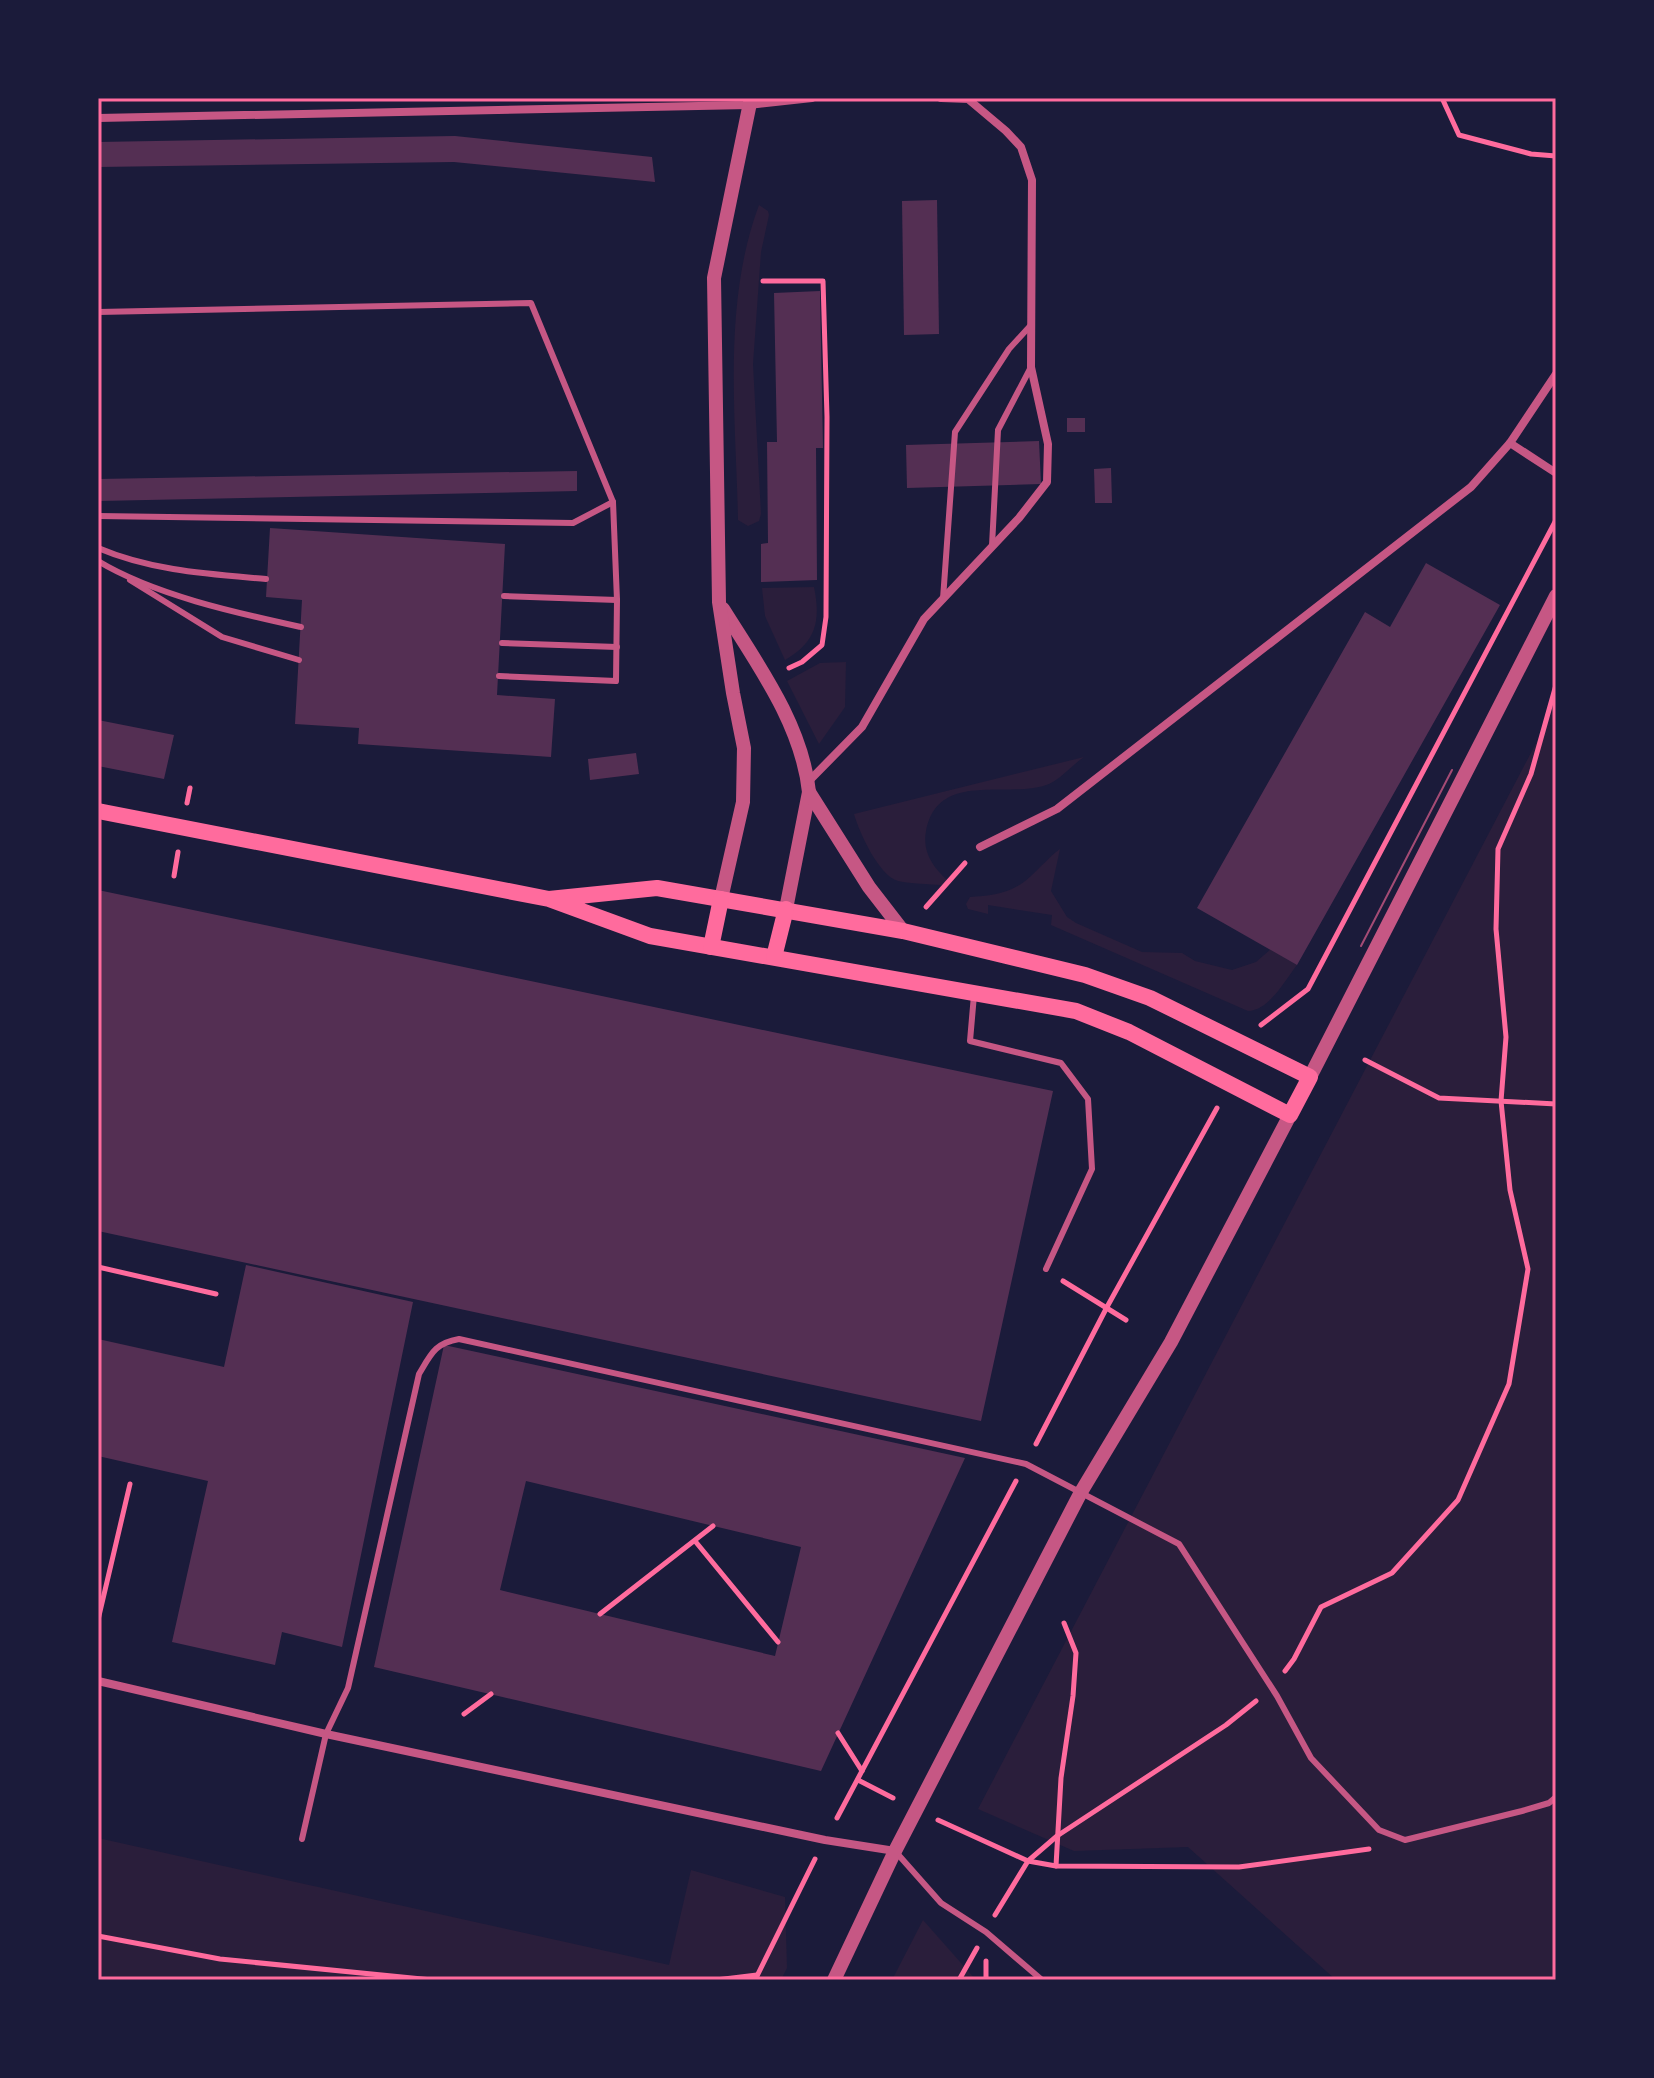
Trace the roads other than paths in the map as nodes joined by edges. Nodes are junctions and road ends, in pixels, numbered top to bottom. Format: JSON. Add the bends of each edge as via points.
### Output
{"nodes":[{"id":1,"x":812,"y":98,"type":"edge"},
{"id":2,"x":941,"y":98,"type":"edge"},
{"id":3,"x":750,"y":102,"type":"edge"},
{"id":4,"x":98,"y":118,"type":"edge"},
{"id":5,"x":98,"y":312,"type":"edge"},
{"id":6,"x":1031,"y":325,"type":"junction"},
{"id":7,"x":1031,"y":367,"type":"junction"},
{"id":8,"x":1556,"y":374,"type":"edge"},
{"id":9,"x":1510,"y":443,"type":"junction"},
{"id":10,"x":1556,"y":473,"type":"edge"},
{"id":11,"x":613,"y":502,"type":"junction"},
{"id":12,"x":98,"y":516,"type":"edge"},
{"id":13,"x":992,"y":546,"type":"junction"},
{"id":14,"x":98,"y":548,"type":"edge"},
{"id":15,"x":98,"y":561,"type":"edge"},
{"id":16,"x":119,"y":574,"type":"junction"},
{"id":17,"x":266,"y":579,"type":"dead end"},
{"id":18,"x":504,"y":596,"type":"dead end"},
{"id":19,"x":1556,"y":596,"type":"edge"},
{"id":20,"x":943,"y":599,"type":"junction"},
{"id":21,"x":617,"y":600,"type":"junction"},
{"id":22,"x":719,"y":602,"type":"junction"},
{"id":23,"x":301,"y":627,"type":"dead end"},
{"id":24,"x":502,"y":643,"type":"dead end"},
{"id":25,"x":617,"y":647,"type":"junction"},
{"id":26,"x":299,"y":660,"type":"dead end"},
{"id":27,"x":499,"y":676,"type":"dead end"},
{"id":28,"x":809,"y":787,"type":"junction"},
{"id":29,"x":98,"y":811,"type":"edge"},
{"id":30,"x":980,"y":847,"type":"road end"},
{"id":31,"x":549,"y":899,"type":"junction"},
{"id":32,"x":721,"y":899,"type":"junction"},
{"id":33,"x":786,"y":909,"type":"junction"},
{"id":34,"x":903,"y":931,"type":"junction"},
{"id":35,"x":711,"y":947,"type":"junction"},
{"id":36,"x":774,"y":957,"type":"junction"},
{"id":37,"x":975,"y":993,"type":"junction"},
{"id":38,"x":1310,"y":1077,"type":"junction"},
{"id":39,"x":1290,"y":1115,"type":"junction"},
{"id":40,"x":1046,"y":1269,"type":"dead end"},
{"id":41,"x":1081,"y":1492,"type":"junction"},
{"id":42,"x":98,"y":1681,"type":"edge"},
{"id":43,"x":326,"y":1734,"type":"junction"},
{"id":44,"x":1556,"y":1797,"type":"edge"},
{"id":45,"x":302,"y":1839,"type":"dead end"},
{"id":46,"x":895,"y":1851,"type":"junction"},
{"id":47,"x":834,"y":1980,"type":"edge"},
{"id":48,"x":1042,"y":1980,"type":"edge"}],
"edges":[{"from":1,"to":3,"type":"street"},
{"from":2,"to":6,"type":"street","via":[[968,99],[1021,147],[1032,180]]},
{"from":3,"to":4,"type":"street"},
{"from":3,"to":22,"type":"street","via":[[714,278]]},
{"from":5,"to":11,"type":"lane","via":[[531,303]]},
{"from":6,"to":7,"type":"street"},
{"from":6,"to":20,"type":"lane","via":[[1009,349],[955,432]]},
{"from":7,"to":13,"type":"lane","via":[[998,430]]},
{"from":7,"to":13,"type":"street","via":[[1048,444],[1047,482]]},
{"from":8,"to":9,"type":"street"},
{"from":9,"to":10,"type":"street"},
{"from":9,"to":30,"type":"street","via":[[1471,487],[1057,809]]},
{"from":11,"to":12,"type":"lane","via":[[573,523]]},
{"from":11,"to":21,"type":"lane"},
{"from":13,"to":20,"type":"street"},
{"from":14,"to":17,"type":"lane","via":[[179,571]]},
{"from":15,"to":16,"type":"lane"},
{"from":16,"to":23,"type":"lane","via":[[227,610]]},
{"from":16,"to":26,"type":"lane","via":[[222,637]]},
{"from":18,"to":21,"type":"lane"},
{"from":19,"to":38,"type":"street"},
{"from":20,"to":28,"type":"street","via":[[924,619],[862,727]]},
{"from":21,"to":25,"type":"lane"},
{"from":22,"to":28,"type":"street","via":[[797,742]]},
{"from":22,"to":32,"type":"street","via":[[744,748],[743,802]]},
{"from":24,"to":25,"type":"lane"},
{"from":25,"to":27,"type":"lane","via":[[616,681]]},
{"from":28,"to":33,"type":"street"},
{"from":28,"to":34,"type":"street","via":[[854,865]]},
{"from":29,"to":31,"type":"main road"},
{"from":31,"to":32,"type":"main road","via":[[657,888]]},
{"from":31,"to":35,"type":"main road","via":[[650,936]]},
{"from":32,"to":33,"type":"main road"},
{"from":32,"to":35,"type":"main road"},
{"from":33,"to":34,"type":"main road"},
{"from":33,"to":36,"type":"main road"},
{"from":34,"to":38,"type":"main road","via":[[1085,975],[1150,998]]},
{"from":35,"to":36,"type":"main road"},
{"from":36,"to":37,"type":"main road"},
{"from":37,"to":39,"type":"main road","via":[[1076,1011],[1129,1032]]},
{"from":37,"to":40,"type":"lane","via":[[970,1041],[1061,1063],[1088,1099],[1092,1169]]},
{"from":38,"to":39,"type":"main road"},
{"from":39,"to":41,"type":"street","via":[[1171,1342]]},
{"from":41,"to":43,"type":"lane","via":[[1008,1459],[459,1339],[442,1342],[419,1374],[348,1688]]},
{"from":41,"to":44,"type":"lane","via":[[1179,1544],[1311,1758],[1379,1830],[1405,1840],[1522,1811]]},
{"from":41,"to":46,"type":"street"},
{"from":42,"to":43,"type":"street"},
{"from":43,"to":45,"type":"lane"},
{"from":43,"to":46,"type":"street"},
{"from":46,"to":47,"type":"street"},
{"from":46,"to":48,"type":"lane","via":[[941,1903],[986,1932]]}]}
